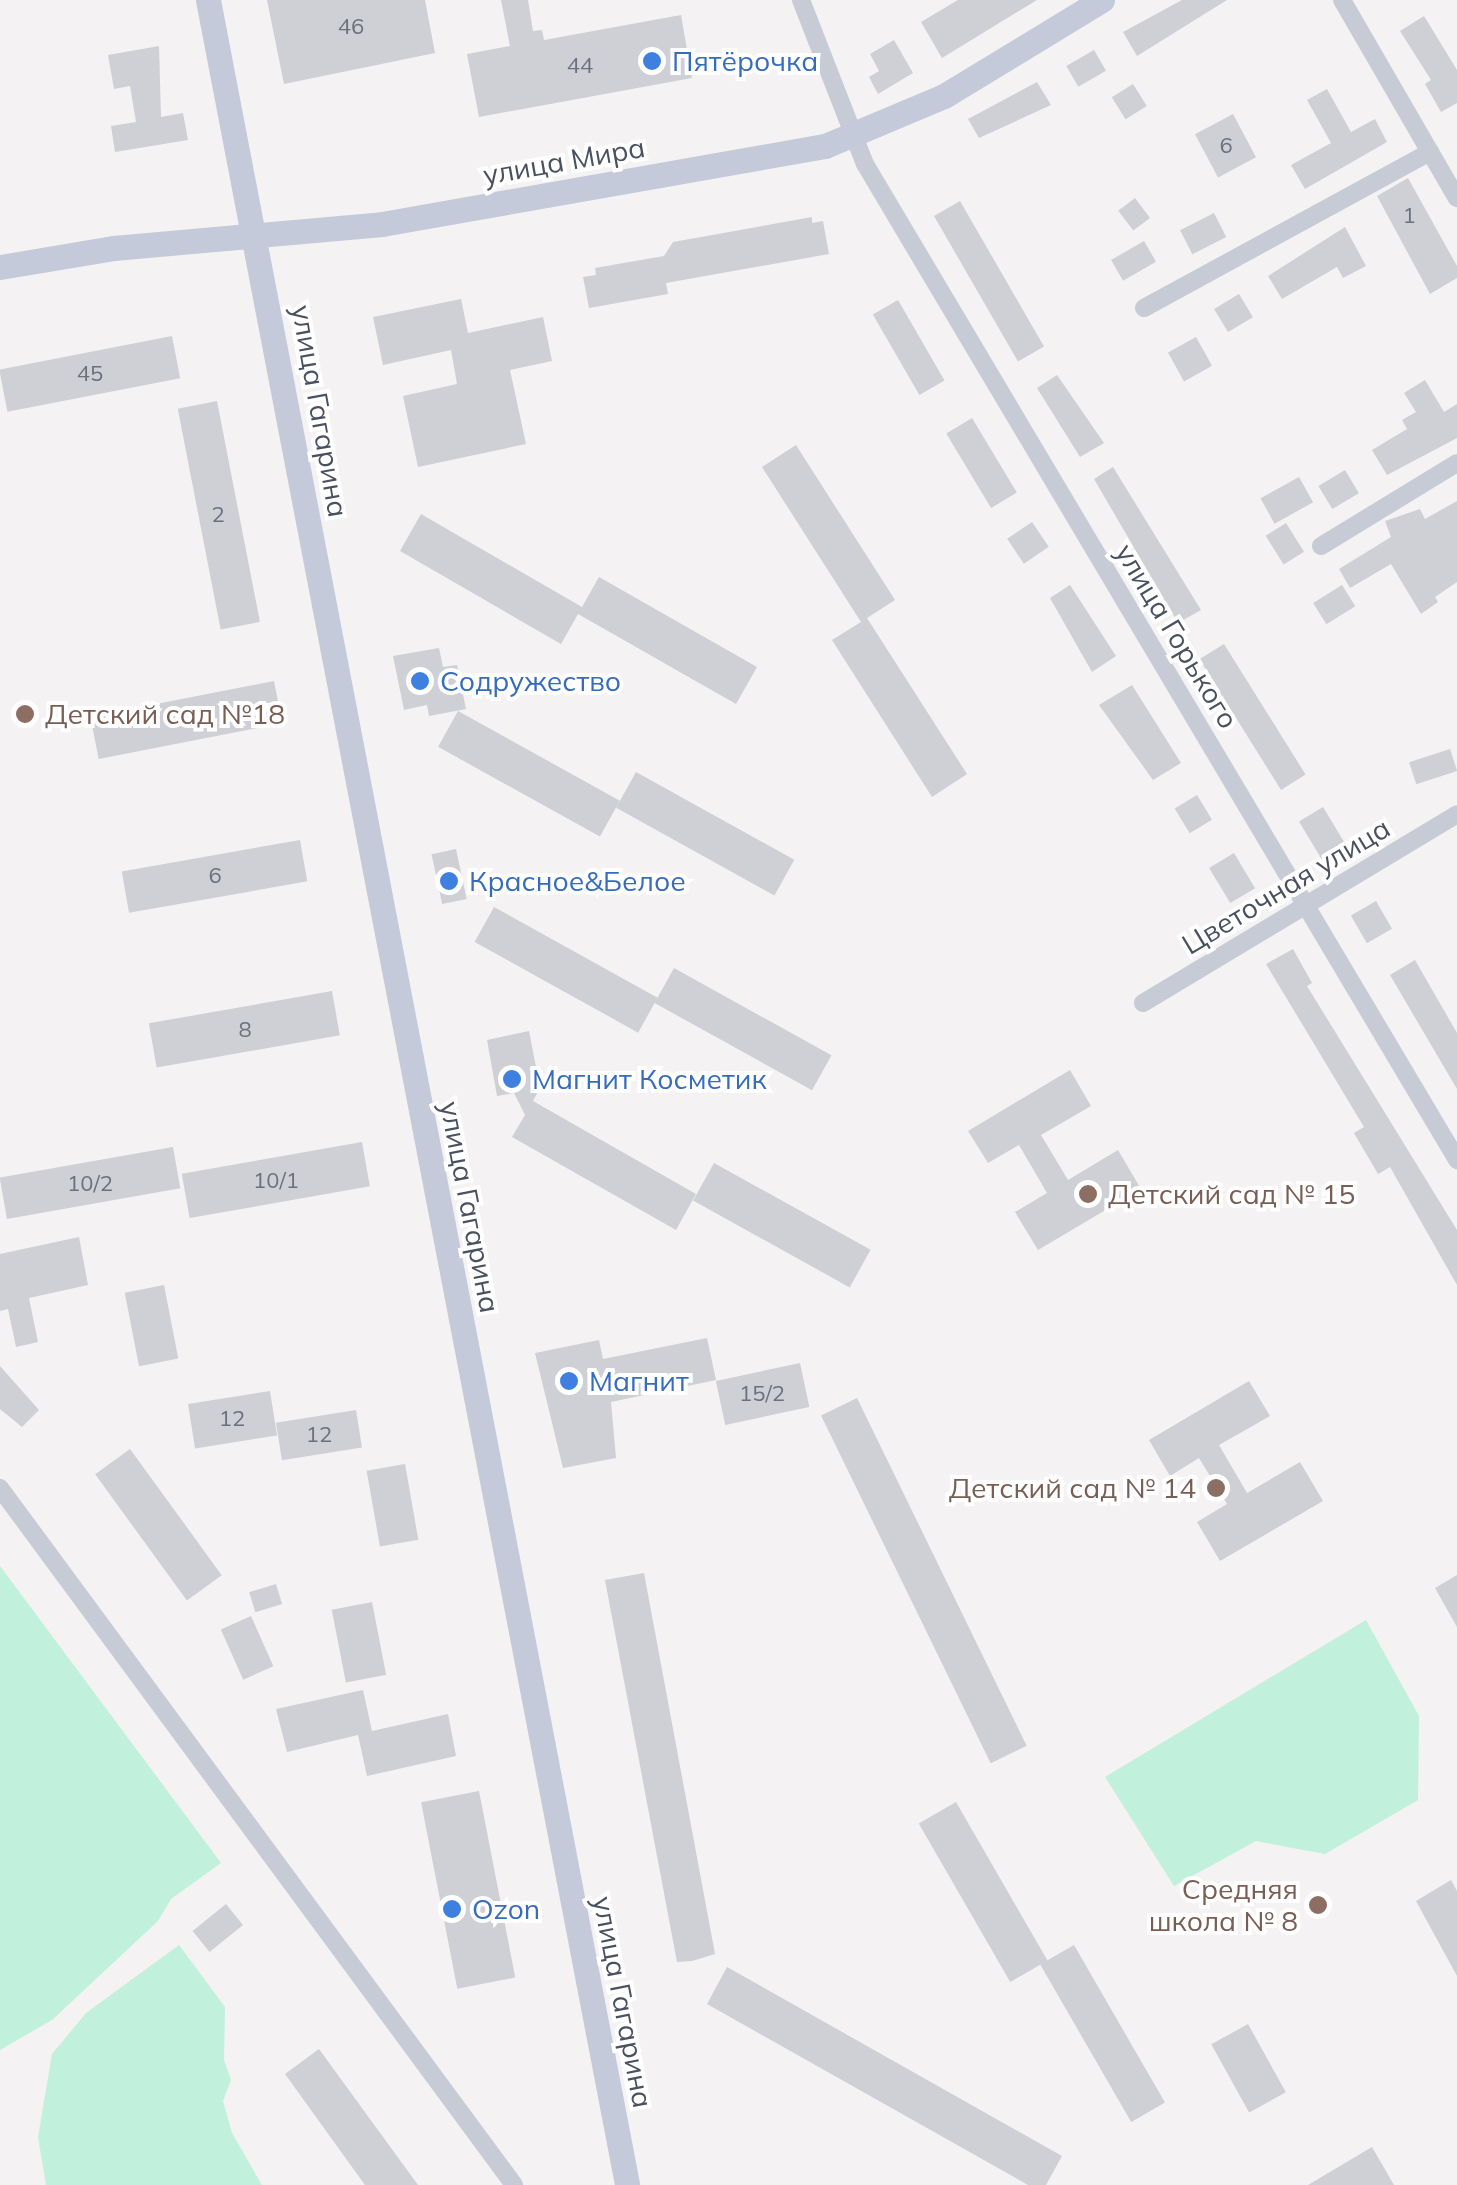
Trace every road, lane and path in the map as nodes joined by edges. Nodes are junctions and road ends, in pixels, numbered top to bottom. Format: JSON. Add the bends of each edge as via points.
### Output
{"nodes":[{"id":1,"x":208,"y":0,"type":"edge"},
{"id":2,"x":801,"y":0,"type":"edge"},
{"id":3,"x":1102,"y":0,"type":"edge"},
{"id":4,"x":1342,"y":0,"type":"edge"},
{"id":5,"x":856,"y":138,"type":"junction"},
{"id":6,"x":1430,"y":152,"type":"junction"},
{"id":7,"x":1457,"y":198,"type":"edge"},
{"id":8,"x":256,"y":240,"type":"junction"},
{"id":9,"x":0,"y":267,"type":"edge"},
{"id":10,"x":1144,"y":308,"type":"dead end"},
{"id":11,"x":1457,"y":463,"type":"edge"},
{"id":12,"x":1320,"y":546,"type":"dead end"},
{"id":13,"x":1457,"y":814,"type":"edge"},
{"id":14,"x":1306,"y":908,"type":"junction"},
{"id":15,"x":1143,"y":1003,"type":"dead end"},
{"id":16,"x":1457,"y":1160,"type":"edge"},
{"id":17,"x":0,"y":1488,"type":"edge"},
{"id":18,"x":514,"y":2185,"type":"edge"},
{"id":19,"x":627,"y":2185,"type":"edge"}],
"edges":[{"from":1,"to":8,"type":"main road","name":"улица Гагарина"},
{"from":2,"to":5,"type":"street","name":"улица Горького"},
{"from":3,"to":5,"type":"main road","name":"улица Мира","via":[[944,96]]},
{"from":4,"to":6,"type":"street"},
{"from":5,"to":8,"type":"main road","name":"улица Мира","via":[[382,224]]},
{"from":5,"to":14,"type":"street","name":"улица Горького","via":[[889,206]]},
{"from":6,"to":7,"type":"street"},
{"from":6,"to":10,"type":"street"},
{"from":8,"to":9,"type":"main road","name":"улица Мира","via":[[162,243]]},
{"from":8,"to":19,"type":"main road","name":"улица Гагарина"},
{"from":11,"to":12,"type":"street"},
{"from":13,"to":14,"type":"street","name":"Цветочная улица"},
{"from":14,"to":15,"type":"street","name":"Цветочная улица"},
{"from":14,"to":16,"type":"street","name":"улица Горького"},
{"from":17,"to":18,"type":"street"}]}
